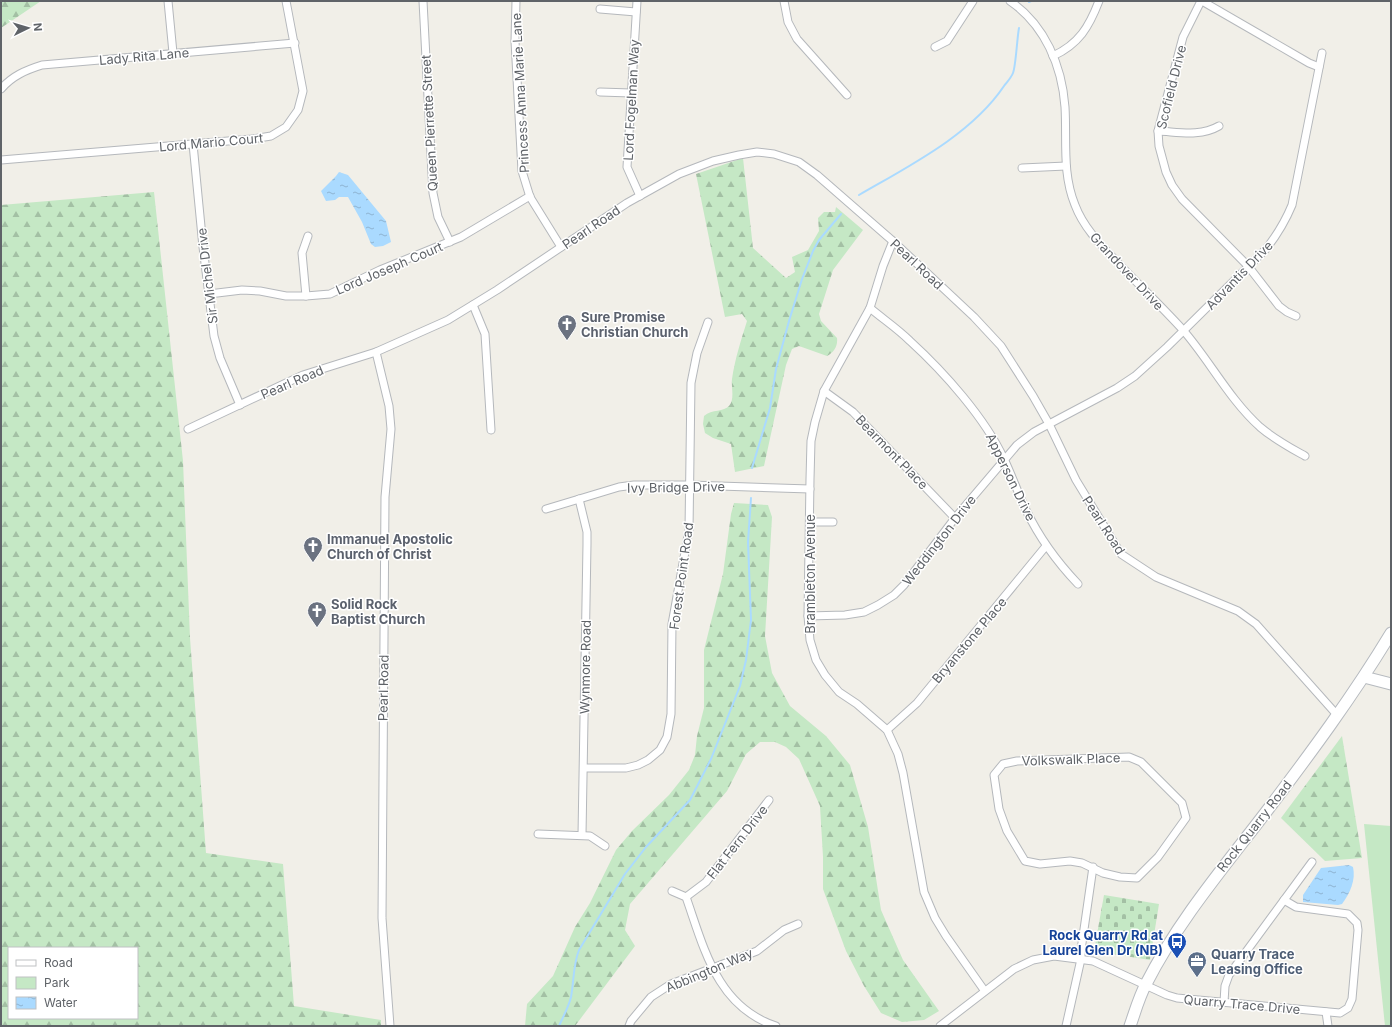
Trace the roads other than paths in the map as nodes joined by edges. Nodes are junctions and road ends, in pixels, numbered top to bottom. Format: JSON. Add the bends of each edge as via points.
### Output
{"nodes":[{"id":1,"x":168,"y":1,"type":"edge"},
{"id":2,"x":286,"y":1,"type":"edge"},
{"id":3,"x":423,"y":1,"type":"edge"},
{"id":4,"x":516,"y":1,"type":"edge"},
{"id":5,"x":637,"y":1,"type":"edge"},
{"id":6,"x":784,"y":1,"type":"edge"},
{"id":7,"x":973,"y":1,"type":"edge"},
{"id":8,"x":1010,"y":1,"type":"edge"},
{"id":9,"x":1099,"y":1,"type":"edge"},
{"id":10,"x":1201,"y":1,"type":"edge"},
{"id":11,"x":600,"y":10,"type":"dead end"},
{"id":12,"x":636,"y":12,"type":"junction"},
{"id":13,"x":295,"y":43,"type":"junction"},
{"id":14,"x":935,"y":47,"type":"dead end"},
{"id":15,"x":173,"y":53,"type":"junction"},
{"id":16,"x":1322,"y":53,"type":"dead end"},
{"id":17,"x":1053,"y":56,"type":"junction"},
{"id":18,"x":1319,"y":67,"type":"junction"},
{"id":19,"x":1,"y":89,"type":"edge"},
{"id":20,"x":600,"y":92,"type":"dead end"},
{"id":21,"x":631,"y":93,"type":"junction"},
{"id":22,"x":847,"y":95,"type":"dead end"},
{"id":23,"x":1219,"y":126,"type":"dead end"},
{"id":24,"x":1158,"y":131,"type":"junction"},
{"id":25,"x":193,"y":144,"type":"junction"},
{"id":26,"x":1,"y":160,"type":"edge"},
{"id":27,"x":1066,"y":166,"type":"junction"},
{"id":28,"x":1022,"y":168,"type":"dead end"},
{"id":29,"x":530,"y":196,"type":"junction"},
{"id":30,"x":640,"y":196,"type":"junction"},
{"id":31,"x":308,"y":236,"type":"dead end"},
{"id":32,"x":450,"y":242,"type":"junction"},
{"id":33,"x":893,"y":242,"type":"junction"},
{"id":34,"x":561,"y":246,"type":"junction"},
{"id":35,"x":1248,"y":266,"type":"junction"},
{"id":36,"x":209,"y":294,"type":"junction"},
{"id":37,"x":306,"y":296,"type":"junction"},
{"id":38,"x":473,"y":304,"type":"junction"},
{"id":39,"x":870,"y":308,"type":"junction"},
{"id":40,"x":1296,"y":316,"type":"dead end"},
{"id":41,"x":708,"y":322,"type":"dead end"},
{"id":42,"x":1184,"y":331,"type":"junction"},
{"id":43,"x":376,"y":352,"type":"junction"},
{"id":44,"x":824,"y":391,"type":"junction"},
{"id":45,"x":240,"y":405,"type":"junction"},
{"id":46,"x":1049,"y":424,"type":"junction"},
{"id":47,"x":188,"y":429,"type":"dead end"},
{"id":48,"x":491,"y":430,"type":"dead end"},
{"id":49,"x":1305,"y":456,"type":"dead end"},
{"id":50,"x":1004,"y":459,"type":"junction"},
{"id":51,"x":690,"y":485,"type":"junction"},
{"id":52,"x":810,"y":489,"type":"junction"},
{"id":53,"x":579,"y":499,"type":"junction"},
{"id":54,"x":546,"y":509,"type":"dead end"},
{"id":55,"x":955,"y":518,"type":"junction"},
{"id":56,"x":810,"y":522,"type":"junction"},
{"id":57,"x":833,"y":522,"type":"dead end"},
{"id":58,"x":1046,"y":546,"type":"junction"},
{"id":59,"x":1078,"y":584,"type":"dead end"},
{"id":60,"x":808,"y":616,"type":"junction"},
{"id":61,"x":1391,"y":633,"type":"edge"},
{"id":62,"x":1364,"y":677,"type":"junction"},
{"id":63,"x":1391,"y":684,"type":"edge"},
{"id":64,"x":1338,"y":716,"type":"junction"},
{"id":65,"x":887,"y":730,"type":"junction"},
{"id":66,"x":584,"y":768,"type":"junction"},
{"id":67,"x":769,"y":800,"type":"dead end"},
{"id":68,"x":538,"y":834,"type":"dead end"},
{"id":69,"x":582,"y":835,"type":"junction"},
{"id":70,"x":605,"y":846,"type":"dead end"},
{"id":71,"x":1312,"y":862,"type":"dead end"},
{"id":72,"x":1093,"y":868,"type":"junction"},
{"id":73,"x":672,"y":891,"type":"dead end"},
{"id":74,"x":686,"y":897,"type":"junction"},
{"id":75,"x":1284,"y":900,"type":"junction"},
{"id":76,"x":798,"y":924,"type":"dead end"},
{"id":77,"x":1082,"y":959,"type":"junction"},
{"id":78,"x":712,"y":968,"type":"junction"},
{"id":79,"x":1146,"y":984,"type":"junction"},
{"id":80,"x":984,"y":990,"type":"junction"},
{"id":81,"x":1224,"y":1002,"type":"junction"},
{"id":82,"x":1326,"y":1012,"type":"junction"},
{"id":83,"x":390,"y":1026,"type":"edge"},
{"id":84,"x":629,"y":1026,"type":"edge"},
{"id":85,"x":776,"y":1026,"type":"edge"},
{"id":86,"x":940,"y":1026,"type":"edge"},
{"id":87,"x":1066,"y":1026,"type":"edge"},
{"id":88,"x":1130,"y":1026,"type":"edge"},
{"id":89,"x":1328,"y":1026,"type":"edge"}],
"edges":[{"from":1,"to":15,"type":"street"},
{"from":2,"to":13,"type":"street","name":"Lord Mario Court"},
{"from":3,"to":32,"type":"street","name":"Queen Pierrette Street","via":[[433,193],[438,216]]},
{"from":4,"to":29,"type":"street","name":"Princess Anna Marie Lane","via":[[515,41],[521,162]]},
{"from":5,"to":12,"type":"street","name":"Lord Fogelman Way"},
{"from":6,"to":22,"type":"street","via":[[788,22],[797,39]]},
{"from":7,"to":14,"type":"street","via":[[947,41]]},
{"from":8,"to":17,"type":"street","name":"Grandover Drive","via":[[1033,21],[1046,39]]},
{"from":9,"to":17,"type":"street","via":[[1082,34],[1072,45]]},
{"from":10,"to":18,"type":"street"},
{"from":10,"to":24,"type":"street","name":"Scofield Drive","via":[[1183,37]]},
{"from":11,"to":12,"type":"street"},
{"from":12,"to":21,"type":"street","name":"Lord Fogelman Way"},
{"from":13,"to":15,"type":"street","name":"Lady Rita Lane"},
{"from":13,"to":25,"type":"street","name":"Lord Mario Court","via":[[303,91],[298,110],[286,127],[272,136]]},
{"from":15,"to":19,"type":"street","name":"Lady Rita Lane","via":[[42,65],[24,70]]},
{"from":16,"to":18,"type":"street","name":"Advantis Drive"},
{"from":17,"to":27,"type":"street","name":"Grandover Drive","via":[[1059,71],[1064,102]]},
{"from":18,"to":35,"type":"street","name":"Advantis Drive","via":[[1292,205],[1278,235]]},
{"from":20,"to":21,"type":"street"},
{"from":21,"to":30,"type":"street","name":"Lord Fogelman Way","via":[[627,166]]},
{"from":23,"to":24,"type":"street","via":[[1200,133]]},
{"from":24,"to":35,"type":"street","name":"Scofield Drive","via":[[1161,158],[1172,185],[1182,199]]},
{"from":25,"to":26,"type":"street","name":"Lord Mario Court"},
{"from":25,"to":36,"type":"street","name":"Sir Michel Drive"},
{"from":27,"to":28,"type":"street"},
{"from":27,"to":42,"type":"street","name":"Grandover Drive","via":[[1069,188],[1084,224],[1099,243]]},
{"from":29,"to":32,"type":"street","name":"Lord Joseph Court"},
{"from":29,"to":34,"type":"street","name":"Princess Anna Marie Lane"},
{"from":30,"to":33,"type":"street","name":"Pearl Road","via":[[679,174],[712,161],[739,154],[774,154],[799,162],[817,175]]},
{"from":30,"to":34,"type":"street","name":"Pearl Road"},
{"from":31,"to":37,"type":"street","via":[[302,253]]},
{"from":32,"to":37,"type":"street","name":"Lord Joseph Court","via":[[380,270],[330,294]]},
{"from":33,"to":39,"type":"street","name":"Brambleton Avenue"},
{"from":33,"to":46,"type":"street","name":"Pearl Road","via":[[974,316],[1001,346]]},
{"from":34,"to":38,"type":"street","name":"Pearl Road"},
{"from":35,"to":40,"type":"street","name":"Scofield Drive","via":[[1280,306]]},
{"from":35,"to":42,"type":"street","name":"Advantis Drive"},
{"from":36,"to":37,"type":"street","name":"Lord Joseph Court","via":[[242,290]]},
{"from":36,"to":45,"type":"street","name":"Sir Michel Drive","via":[[214,336],[220,358]]},
{"from":38,"to":43,"type":"street","name":"Pearl Road","via":[[448,320]]},
{"from":38,"to":48,"type":"street","via":[[484,334]]},
{"from":39,"to":44,"type":"street","name":"Brambleton Avenue"},
{"from":39,"to":50,"type":"street","name":"Apperson Drive","via":[[910,340],[951,382],[985,426]]},
{"from":41,"to":51,"type":"street","name":"Forest Point Road","via":[[697,352],[691,383]]},
{"from":42,"to":46,"type":"street","name":"Advantis Drive","via":[[1148,366],[1118,388]]},
{"from":42,"to":49,"type":"street","name":"Grandover Drive","via":[[1247,415],[1282,443]]},
{"from":43,"to":45,"type":"street","name":"Pearl Road","via":[[303,375]]},
{"from":43,"to":83,"type":"street","name":"Pearl Road","via":[[389,406],[391,429],[385,497],[382,904]]},
{"from":44,"to":52,"type":"street","name":"Brambleton Avenue","via":[[811,441]]},
{"from":44,"to":55,"type":"street","name":"Bearmont Place","via":[[853,412]]},
{"from":45,"to":47,"type":"street","name":"Pearl Road"},
{"from":46,"to":50,"type":"street","name":"Weddington Drive","via":[[1029,435]]},
{"from":46,"to":64,"type":"street","name":"Pearl Road","via":[[1076,480],[1121,554],[1156,577],[1238,611],[1256,624]]},
{"from":50,"to":55,"type":"street","name":"Weddington Drive"},
{"from":50,"to":58,"type":"street","name":"Apperson Drive","via":[[1026,511]]},
{"from":51,"to":52,"type":"street","name":"Ivy Bridge Drive"},
{"from":51,"to":53,"type":"street","name":"Ivy Bridge Drive","via":[[634,485]]},
{"from":51,"to":66,"type":"street","name":"Forest Point Road","via":[[689,530],[672,624],[671,714],[667,737],[660,750],[638,765],[626,768]]},
{"from":52,"to":56,"type":"street","name":"Brambleton Avenue"},
{"from":53,"to":54,"type":"street","name":"Ivy Bridge Drive"},
{"from":53,"to":66,"type":"street","name":"Wynmore Road","via":[[587,544]]},
{"from":55,"to":60,"type":"street","name":"Weddington Drive","via":[[894,595],[864,612]]},
{"from":56,"to":57,"type":"street"},
{"from":56,"to":60,"type":"street","name":"Brambleton Avenue"},
{"from":58,"to":59,"type":"street","name":"Apperson Drive"},
{"from":58,"to":65,"type":"street","name":"Bryanstone Place","via":[[917,703]]},
{"from":60,"to":65,"type":"street","name":"Brambleton Avenue","via":[[810,640],[816,660],[825,675],[839,692]]},
{"from":61,"to":62,"type":"main road","name":"Rock Quarry Road"},
{"from":62,"to":63,"type":"main road"},
{"from":62,"to":64,"type":"main road","name":"Rock Quarry Road"},
{"from":64,"to":79,"type":"main road","name":"Rock Quarry Road","via":[[1217,874],[1171,940]]},
{"from":65,"to":80,"type":"street","name":"Brambleton Avenue","via":[[903,773],[924,892],[946,936]]},
{"from":66,"to":69,"type":"street","name":"Wynmore Road"},
{"from":67,"to":74,"type":"street","name":"Flat Fern Drive","via":[[706,882]]},
{"from":68,"to":69,"type":"street"},
{"from":69,"to":70,"type":"street","via":[[590,836]]},
{"from":71,"to":75,"type":"street"},
{"from":72,"to":72,"type":"street","name":"Volkswalk Place","via":[[1120,877],[1137,878],[1158,858],[1186,818],[1182,803],[1141,762],[1129,757],[1017,761],[1003,764],[994,775],[999,810],[1007,831],[1026,861],[1040,864],[1070,861]]},
{"from":72,"to":77,"type":"street"},
{"from":73,"to":74,"type":"street"},
{"from":74,"to":78,"type":"street"},
{"from":75,"to":81,"type":"street","via":[[1229,975]]},
{"from":75,"to":82,"type":"street","name":"Quarry Trace Drive","via":[[1296,907],[1348,914],[1357,923],[1352,999],[1348,1008],[1340,1013]]},
{"from":76,"to":78,"type":"street","name":"Abbington Way","via":[[784,930],[756,951]]},
{"from":77,"to":79,"type":"street","name":"Quarry Trace Drive","via":[[1093,961]]},
{"from":77,"to":80,"type":"street","name":"Quarry Trace Drive","via":[[1054,956],[1033,960],[1014,969]]},
{"from":77,"to":87,"type":"street"},
{"from":78,"to":84,"type":"street","name":"Abbington Way","via":[[671,984],[651,997],[631,1020]]},
{"from":78,"to":85,"type":"street","via":[[727,992],[741,1007]]},
{"from":79,"to":81,"type":"street","name":"Quarry Trace Drive","via":[[1177,998]]},
{"from":79,"to":88,"type":"main road","name":"Rock Quarry Road"},
{"from":80,"to":86,"type":"street","name":"Quarry Trace Drive"},
{"from":81,"to":82,"type":"street","name":"Quarry Trace Drive"},
{"from":82,"to":89,"type":"street"}]}
